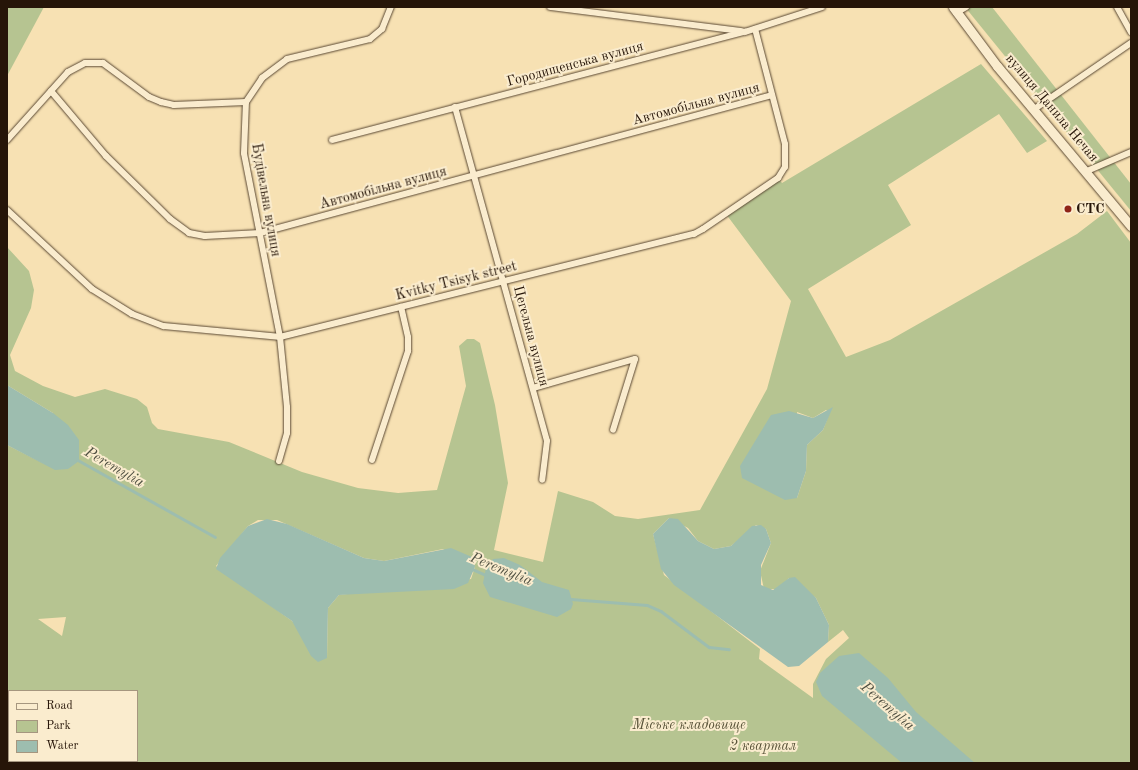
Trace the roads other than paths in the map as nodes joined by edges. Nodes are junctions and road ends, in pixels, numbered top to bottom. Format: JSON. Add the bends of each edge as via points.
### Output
{"nodes":[{"id":1,"x":391,"y":7,"type":"edge"},
{"id":2,"x":550,"y":7,"type":"edge"},
{"id":3,"x":822,"y":7,"type":"edge"},
{"id":4,"x":966,"y":7,"type":"edge"},
{"id":5,"x":1117,"y":7,"type":"edge"},
{"id":6,"x":954,"y":10,"type":"edge"},
{"id":7,"x":755,"y":29,"type":"junction"},
{"id":8,"x":745,"y":32,"type":"junction"},
{"id":9,"x":1131,"y":32,"type":"edge"},
{"id":10,"x":1131,"y":43,"type":"edge"},
{"id":11,"x":50,"y":92,"type":"junction"},
{"id":12,"x":772,"y":95,"type":"junction"},
{"id":13,"x":246,"y":102,"type":"junction"},
{"id":14,"x":455,"y":107,"type":"junction"},
{"id":15,"x":1033,"y":110,"type":"junction"},
{"id":16,"x":7,"y":140,"type":"edge"},
{"id":17,"x":332,"y":140,"type":"dead end"},
{"id":18,"x":1131,"y":152,"type":"edge"},
{"id":19,"x":1087,"y":171,"type":"junction"},
{"id":20,"x":474,"y":176,"type":"junction"},
{"id":21,"x":7,"y":210,"type":"edge"},
{"id":22,"x":1131,"y":226,"type":"edge"},
{"id":23,"x":260,"y":234,"type":"junction"},
{"id":24,"x":503,"y":283,"type":"junction"},
{"id":25,"x":401,"y":307,"type":"junction"},
{"id":26,"x":280,"y":337,"type":"junction"},
{"id":27,"x":533,"y":388,"type":"junction"},
{"id":28,"x":614,"y":430,"type":"dead end"},
{"id":29,"x":372,"y":460,"type":"dead end"},
{"id":30,"x":279,"y":461,"type":"dead end"},
{"id":31,"x":542,"y":480,"type":"dead end"}],
"edges":[{"from":1,"to":13,"type":"street","via":[[386,22],[370,39],[287,59],[262,78]]},
{"from":2,"to":8,"type":"street"},
{"from":3,"to":7,"type":"street","name":"Городищенська вулиця"},
{"from":4,"to":6,"type":"street"},
{"from":5,"to":9,"type":"street"},
{"from":6,"to":15,"type":"main road","name":"вулиця Данила Нечая"},
{"from":7,"to":8,"type":"street","name":"Городищенська вулиця"},
{"from":7,"to":12,"type":"street","name":"Kvitky Tsisyk street"},
{"from":8,"to":14,"type":"street","name":"Городищенська вулиця"},
{"from":10,"to":15,"type":"street"},
{"from":11,"to":13,"type":"street","via":[[68,72],[96,62],[103,63],[149,97],[161,102],[174,105]]},
{"from":11,"to":16,"type":"street"},
{"from":11,"to":23,"type":"street","name":"Автомобільна вулиця","via":[[106,156],[183,230],[206,236]]},
{"from":12,"to":20,"type":"street","name":"Автомобільна вулиця"},
{"from":12,"to":24,"type":"street","name":"Kvitky Tsisyk street","via":[[786,149],[785,167],[778,178],[733,210],[694,234]]},
{"from":13,"to":23,"type":"street","name":"Будівельна вулиця","via":[[244,153]]},
{"from":14,"to":17,"type":"street","name":"Городищенська вулиця"},
{"from":14,"to":20,"type":"street","name":"Цегельна вулиця"},
{"from":15,"to":19,"type":"main road","name":"вулиця Данила Нечая"},
{"from":18,"to":19,"type":"street"},
{"from":19,"to":22,"type":"main road","name":"вулиця Данила Нечая"},
{"from":20,"to":23,"type":"street","name":"Автомобільна вулиця"},
{"from":20,"to":24,"type":"street","name":"Цегельна вулиця"},
{"from":21,"to":26,"type":"street","name":"Kvitky Tsisyk street","via":[[92,289],[132,314],[164,326]]},
{"from":23,"to":26,"type":"street","name":"Будівельна вулиця"},
{"from":24,"to":25,"type":"street","name":"Kvitky Tsisyk street"},
{"from":24,"to":27,"type":"street","name":"Цегельна вулиця"},
{"from":25,"to":26,"type":"street","name":"Kvitky Tsisyk street"},
{"from":25,"to":29,"type":"street","via":[[408,337],[408,351]]},
{"from":26,"to":30,"type":"street","name":"Будівельна вулиця","via":[[288,416],[286,440]]},
{"from":27,"to":28,"type":"street","via":[[634,359]]},
{"from":27,"to":31,"type":"street","name":"Цегельна вулиця","via":[[547,441]]}]}
